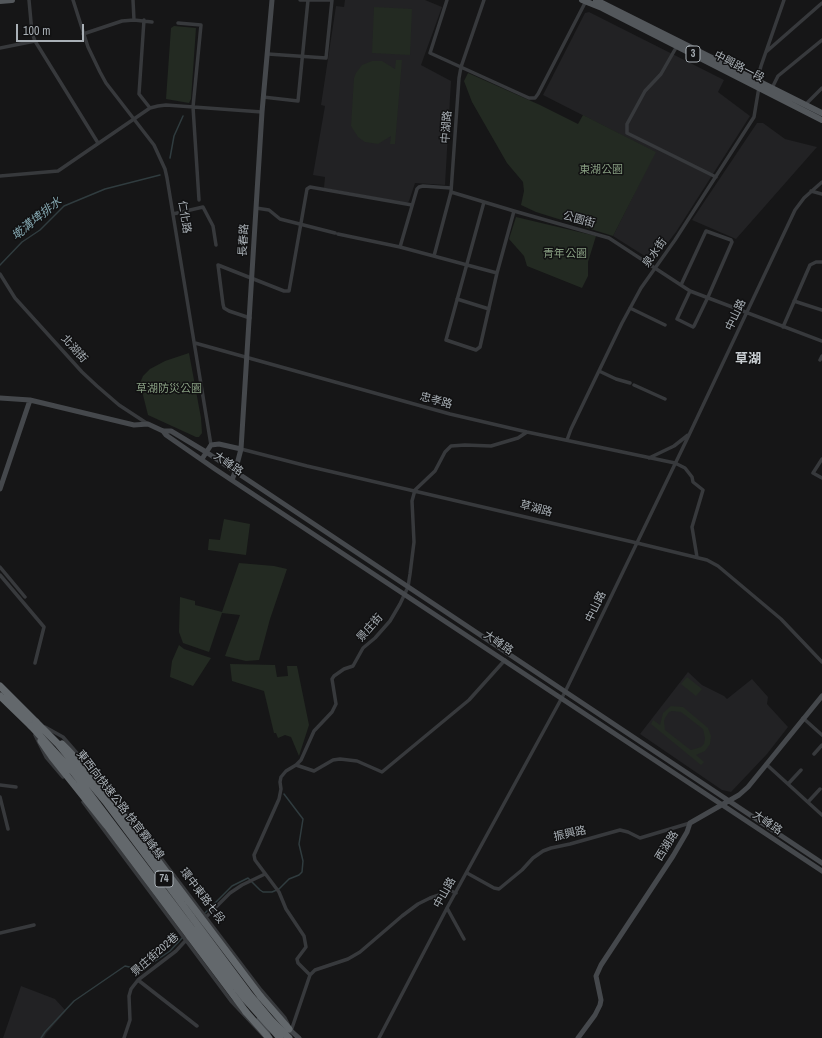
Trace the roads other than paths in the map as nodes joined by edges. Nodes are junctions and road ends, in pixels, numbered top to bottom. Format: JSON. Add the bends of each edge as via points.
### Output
{"nodes":[{"id":1,"x":12,"y":0,"type":"edge"},
{"id":2,"x":29,"y":0,"type":"edge"},
{"id":3,"x":73,"y":0,"type":"edge"},
{"id":4,"x":133,"y":0,"type":"edge"},
{"id":5,"x":272,"y":0,"type":"edge"},
{"id":6,"x":300,"y":0,"type":"edge"},
{"id":7,"x":308,"y":0,"type":"edge"},
{"id":8,"x":332,"y":0,"type":"edge"},
{"id":9,"x":447,"y":0,"type":"edge"},
{"id":10,"x":482,"y":0,"type":"edge"},
{"id":11,"x":585,"y":0,"type":"edge"},
{"id":12,"x":596,"y":0,"type":"edge"},
{"id":13,"x":784,"y":0,"type":"edge"},
{"id":14,"x":0,"y":1,"type":"edge"},
{"id":15,"x":822,"y":3,"type":"edge"},
{"id":16,"x":134,"y":20,"type":"junction"},
{"id":17,"x":144,"y":20,"type":"junction"},
{"id":18,"x":152,"y":22,"type":"dead end"},
{"id":19,"x":178,"y":23,"type":"dead end"},
{"id":20,"x":83,"y":34,"type":"junction"},
{"id":21,"x":822,"y":40,"type":"edge"},
{"id":22,"x":35,"y":41,"type":"junction"},
{"id":23,"x":678,"y":44,"type":"junction"},
{"id":24,"x":0,"y":48,"type":"edge"},
{"id":25,"x":766,"y":52,"type":"junction"},
{"id":26,"x":268,"y":54,"type":"junction"},
{"id":27,"x":302,"y":56,"type":"junction"},
{"id":28,"x":461,"y":67,"type":"junction"},
{"id":29,"x":757,"y":81,"type":"junction"},
{"id":30,"x":772,"y":88,"type":"junction"},
{"id":31,"x":822,"y":88,"type":"edge"},
{"id":32,"x":759,"y":89,"type":"junction"},
{"id":33,"x":263,"y":97,"type":"junction"},
{"id":34,"x":194,"y":107,"type":"junction"},
{"id":35,"x":804,"y":107,"type":"junction"},
{"id":36,"x":150,"y":108,"type":"junction"},
{"id":37,"x":262,"y":112,"type":"junction"},
{"id":38,"x":822,"y":113,"type":"edge"},
{"id":39,"x":134,"y":119,"type":"junction"},
{"id":40,"x":822,"y":120,"type":"edge"},
{"id":41,"x":98,"y":143,"type":"junction"},
{"id":42,"x":0,"y":176,"type":"edge"},
{"id":43,"x":716,"y":177,"type":"junction"},
{"id":44,"x":822,"y":182,"type":"edge"},
{"id":45,"x":451,"y":190,"type":"junction"},
{"id":46,"x":811,"y":191,"type":"junction"},
{"id":47,"x":822,"y":194,"type":"edge"},
{"id":48,"x":484,"y":202,"type":"junction"},
{"id":49,"x":412,"y":206,"type":"junction"},
{"id":50,"x":203,"y":207,"type":"junction"},
{"id":51,"x":256,"y":208,"type":"junction"},
{"id":52,"x":514,"y":211,"type":"junction"},
{"id":53,"x":173,"y":214,"type":"junction"},
{"id":54,"x":300,"y":224,"type":"junction"},
{"id":55,"x":216,"y":245,"type":"dead end"},
{"id":56,"x":400,"y":247,"type":"junction"},
{"id":57,"x":434,"y":256,"type":"junction"},
{"id":58,"x":822,"y":262,"type":"edge"},
{"id":59,"x":467,"y":266,"type":"junction"},
{"id":60,"x":655,"y":268,"type":"junction"},
{"id":61,"x":497,"y":273,"type":"junction"},
{"id":62,"x":0,"y":274,"type":"edge"},
{"id":63,"x":252,"y":278,"type":"junction"},
{"id":64,"x":681,"y":285,"type":"junction"},
{"id":65,"x":690,"y":291,"type":"junction"},
{"id":66,"x":708,"y":297,"type":"junction"},
{"id":67,"x":457,"y":299,"type":"junction"},
{"id":68,"x":794,"y":301,"type":"junction"},
{"id":69,"x":630,"y":308,"type":"junction"},
{"id":70,"x":489,"y":309,"type":"junction"},
{"id":71,"x":822,"y":310,"type":"edge"},
{"id":72,"x":747,"y":312,"type":"junction"},
{"id":73,"x":250,"y":318,"type":"junction"},
{"id":74,"x":665,"y":325,"type":"dead end"},
{"id":75,"x":783,"y":327,"type":"junction"},
{"id":76,"x":822,"y":341,"type":"edge"},
{"id":77,"x":195,"y":343,"type":"junction"},
{"id":78,"x":247,"y":358,"type":"junction"},
{"id":79,"x":599,"y":371,"type":"junction"},
{"id":80,"x":0,"y":398,"type":"edge"},
{"id":81,"x":665,"y":399,"type":"dead end"},
{"id":82,"x":30,"y":400,"type":"junction"},
{"id":83,"x":148,"y":424,"type":"junction"},
{"id":84,"x":163,"y":431,"type":"junction"},
{"id":85,"x":527,"y":432,"type":"junction"},
{"id":86,"x":689,"y":435,"type":"junction"},
{"id":87,"x":567,"y":440,"type":"junction"},
{"id":88,"x":211,"y":445,"type":"junction"},
{"id":89,"x":241,"y":449,"type":"junction"},
{"id":90,"x":206,"y":452,"type":"junction"},
{"id":91,"x":649,"y":458,"type":"junction"},
{"id":92,"x":202,"y":459,"type":"junction"},
{"id":93,"x":822,"y":459,"type":"edge"},
{"id":94,"x":675,"y":463,"type":"junction"},
{"id":95,"x":235,"y":472,"type":"junction"},
{"id":96,"x":822,"y":478,"type":"edge"},
{"id":97,"x":232,"y":480,"type":"junction"},
{"id":98,"x":0,"y":489,"type":"edge"},
{"id":99,"x":414,"y":490,"type":"junction"},
{"id":100,"x":637,"y":543,"type":"junction"},
{"id":101,"x":697,"y":557,"type":"junction"},
{"id":102,"x":0,"y":567,"type":"edge"},
{"id":103,"x":0,"y":575,"type":"edge"},
{"id":104,"x":408,"y":586,"type":"junction"},
{"id":105,"x":404,"y":593,"type":"junction"},
{"id":106,"x":25,"y":597,"type":"dead end"},
{"id":107,"x":505,"y":660,"type":"junction"},
{"id":108,"x":35,"y":662,"type":"dead end"},
{"id":109,"x":822,"y":662,"type":"edge"},
{"id":110,"x":0,"y":685,"type":"edge"},
{"id":111,"x":565,"y":692,"type":"junction"},
{"id":112,"x":822,"y":696,"type":"edge"},
{"id":113,"x":0,"y":697,"type":"edge"},
{"id":114,"x":561,"y":699,"type":"junction"},
{"id":115,"x":804,"y":718,"type":"junction"},
{"id":116,"x":34,"y":724,"type":"junction"},
{"id":117,"x":44,"y":727,"type":"junction"},
{"id":118,"x":35,"y":735,"type":"junction"},
{"id":119,"x":822,"y":735,"type":"edge"},
{"id":120,"x":822,"y":745,"type":"edge"},
{"id":121,"x":814,"y":754,"type":"dead end"},
{"id":122,"x":766,"y":764,"type":"junction"},
{"id":123,"x":296,"y":765,"type":"junction"},
{"id":124,"x":801,"y":770,"type":"dead end"},
{"id":125,"x":788,"y":784,"type":"junction"},
{"id":126,"x":0,"y":785,"type":"edge"},
{"id":127,"x":16,"y":787,"type":"dead end"},
{"id":128,"x":820,"y":789,"type":"dead end"},
{"id":129,"x":114,"y":796,"type":"junction"},
{"id":130,"x":0,"y":797,"type":"edge"},
{"id":131,"x":107,"y":800,"type":"junction"},
{"id":132,"x":728,"y":801,"type":"junction"},
{"id":133,"x":808,"y":802,"type":"junction"},
{"id":134,"x":722,"y":805,"type":"junction"},
{"id":135,"x":97,"y":806,"type":"junction"},
{"id":136,"x":90,"y":810,"type":"junction"},
{"id":137,"x":822,"y":815,"type":"edge"},
{"id":138,"x":690,"y":823,"type":"junction"},
{"id":139,"x":8,"y":829,"type":"dead end"},
{"id":140,"x":822,"y":863,"type":"edge"},
{"id":141,"x":822,"y":871,"type":"edge"},
{"id":142,"x":467,"y":873,"type":"junction"},
{"id":143,"x":265,"y":874,"type":"junction"},
{"id":144,"x":456,"y":893,"type":"junction"},
{"id":145,"x":447,"y":908,"type":"junction"},
{"id":146,"x":206,"y":918,"type":"junction"},
{"id":147,"x":198,"y":923,"type":"junction"},
{"id":148,"x":34,"y":925,"type":"dead end"},
{"id":149,"x":191,"y":931,"type":"junction"},
{"id":150,"x":0,"y":933,"type":"edge"},
{"id":151,"x":464,"y":939,"type":"dead end"},
{"id":152,"x":186,"y":940,"type":"junction"},
{"id":153,"x":310,"y":975,"type":"junction"},
{"id":154,"x":138,"y":980,"type":"junction"},
{"id":155,"x":197,"y":1026,"type":"dead end"},
{"id":156,"x":290,"y":1030,"type":"junction"},
{"id":157,"x":124,"y":1038,"type":"edge"},
{"id":158,"x":268,"y":1038,"type":"edge"},
{"id":159,"x":280,"y":1038,"type":"edge"},
{"id":160,"x":285,"y":1038,"type":"edge"},
{"id":161,"x":289,"y":1038,"type":"edge"},
{"id":162,"x":300,"y":1038,"type":"edge"},
{"id":163,"x":379,"y":1038,"type":"edge"},
{"id":164,"x":578,"y":1038,"type":"edge"}],
"edges":[{"from":1,"to":14,"type":"main road"},
{"from":2,"to":22,"type":"street"},
{"from":3,"to":20,"type":"street","name":"仁化路"},
{"from":4,"to":16,"type":"street"},
{"from":5,"to":26,"type":"street","name":"長春路"},
{"from":6,"to":7,"type":"street"},
{"from":7,"to":8,"type":"street"},
{"from":7,"to":27,"type":"street"},
{"from":8,"to":27,"type":"street","via":[[326,58]]},
{"from":9,"to":28,"type":"street","via":[[430,53]]},
{"from":10,"to":28,"type":"street","name":"中湖路"},
{"from":11,"to":23,"type":"main road","name":"中興路一段","number":"3"},
{"from":11,"to":28,"type":"street","via":[[534,98]]},
{"from":12,"to":23,"type":"main road","name":"中興路一段","number":"3"},
{"from":13,"to":25,"type":"street"},
{"from":15,"to":25,"type":"street"},
{"from":16,"to":17,"type":"street"},
{"from":16,"to":20,"type":"street","via":[[122,21]]},
{"from":17,"to":18,"type":"street"},
{"from":17,"to":36,"type":"street","via":[[139,94]]},
{"from":19,"to":34,"type":"street","via":[[201,25]]},
{"from":20,"to":39,"type":"street","name":"仁化路","via":[[103,78]]},
{"from":21,"to":30,"type":"street","via":[[778,76]]},
{"from":22,"to":24,"type":"street"},
{"from":22,"to":41,"type":"street"},
{"from":23,"to":29,"type":"main road","name":"中興路一段","number":"3"},
{"from":23,"to":32,"type":"main road","name":"中興路一段","number":"3"},
{"from":23,"to":43,"type":"street","via":[[661,74],[645,92],[627,124],[627,133]]},
{"from":25,"to":29,"type":"street"},
{"from":26,"to":27,"type":"street"},
{"from":26,"to":33,"type":"street","name":"長春路"},
{"from":27,"to":33,"type":"street","via":[[298,101]]},
{"from":28,"to":45,"type":"street","name":"中湖路"},
{"from":29,"to":30,"type":"main road","name":"中興路一段","number":"3"},
{"from":29,"to":32,"type":"street","name":"泉水街"},
{"from":30,"to":35,"type":"main road","name":"中興路一段","number":"3"},
{"from":31,"to":35,"type":"street"},
{"from":32,"to":35,"type":"main road","name":"中興路一段","number":"3"},
{"from":32,"to":43,"type":"street","name":"泉水街","via":[[754,117]]},
{"from":33,"to":37,"type":"street","name":"長春路"},
{"from":34,"to":36,"type":"street","via":[[166,105]]},
{"from":34,"to":37,"type":"street"},
{"from":34,"to":50,"type":"street","via":[[200,201]]},
{"from":35,"to":38,"type":"main road","name":"中興路一段","number":"3"},
{"from":35,"to":40,"type":"main road","name":"中興路一段","number":"3"},
{"from":36,"to":39,"type":"street"},
{"from":37,"to":51,"type":"street","name":"長春路"},
{"from":39,"to":41,"type":"street"},
{"from":39,"to":53,"type":"street","name":"仁化路","via":[[154,144],[162,160]]},
{"from":41,"to":42,"type":"street","via":[[58,171]]},
{"from":43,"to":60,"type":"street","name":"泉水街"},
{"from":44,"to":46,"type":"street","name":"中山路"},
{"from":45,"to":48,"type":"street","name":"公園街"},
{"from":45,"to":49,"type":"street","name":"公園街","via":[[421,186],[415,192]]},
{"from":45,"to":57,"type":"street","name":"中湖路"},
{"from":46,"to":47,"type":"street"},
{"from":46,"to":72,"type":"street","name":"中山路","via":[[795,210]]},
{"from":48,"to":52,"type":"street","name":"公園街"},
{"from":48,"to":59,"type":"street"},
{"from":49,"to":54,"type":"street","via":[[310,188],[306,189]]},
{"from":49,"to":56,"type":"street","name":"公園街"},
{"from":50,"to":53,"type":"street"},
{"from":50,"to":55,"type":"street","via":[[213,226]]},
{"from":51,"to":54,"type":"street","via":[[269,210],[280,219]]},
{"from":51,"to":63,"type":"street","name":"長春路"},
{"from":52,"to":60,"type":"street","name":"公園街","via":[[609,238]]},
{"from":52,"to":61,"type":"street"},
{"from":53,"to":77,"type":"street","name":"仁化路"},
{"from":54,"to":56,"type":"street"},
{"from":54,"to":63,"type":"street","via":[[289,290],[284,291]]},
{"from":56,"to":57,"type":"street"},
{"from":57,"to":59,"type":"street"},
{"from":58,"to":68,"type":"street","via":[[810,265]]},
{"from":59,"to":61,"type":"street"},
{"from":59,"to":67,"type":"street"},
{"from":60,"to":64,"type":"street","name":"公園街"},
{"from":60,"to":69,"type":"street","name":"泉水街"},
{"from":61,"to":70,"type":"street"},
{"from":62,"to":83,"type":"street","name":"北湖街","via":[[24,308],[92,381],[119,405]]},
{"from":63,"to":73,"type":"street","name":"長春路"},
{"from":63,"to":73,"type":"street","via":[[218,265],[224,308]]},
{"from":64,"to":65,"type":"street","name":"公園街"},
{"from":64,"to":66,"type":"street","via":[[706,231],[731,240]]},
{"from":65,"to":66,"type":"street","name":"公園街"},
{"from":65,"to":66,"type":"street","via":[[677,319],[693,327]]},
{"from":66,"to":72,"type":"street","name":"公園街"},
{"from":67,"to":70,"type":"street"},
{"from":67,"to":70,"type":"street","via":[[446,340],[476,350],[480,347]]},
{"from":68,"to":71,"type":"street"},
{"from":68,"to":75,"type":"street"},
{"from":69,"to":74,"type":"street"},
{"from":69,"to":79,"type":"street","name":"泉水街"},
{"from":72,"to":75,"type":"street","name":"公園街"},
{"from":72,"to":86,"type":"street","name":"中山路"},
{"from":73,"to":78,"type":"street","name":"長春路"},
{"from":75,"to":76,"type":"street","name":"公園街"},
{"from":77,"to":78,"type":"street","name":"忠孝路"},
{"from":77,"to":88,"type":"street","name":"仁化路"},
{"from":78,"to":85,"type":"street","name":"忠孝路","via":[[450,414]]},
{"from":78,"to":89,"type":"street","name":"長春路"},
{"from":79,"to":81,"type":"street"},
{"from":79,"to":87,"type":"street","name":"泉水街"},
{"from":80,"to":82,"type":"street","name":"大峰路"},
{"from":82,"to":83,"type":"street","name":"大峰路","via":[[134,425]]},
{"from":82,"to":98,"type":"street"},
{"from":83,"to":84,"type":"street","name":"大峰路"},
{"from":84,"to":90,"type":"street","name":"大峰路","via":[[171,431]]},
{"from":84,"to":92,"type":"street","name":"大峰路"},
{"from":85,"to":87,"type":"street","name":"忠孝路"},
{"from":85,"to":99,"type":"street","via":[[518,438],[491,446],[451,446],[435,471]]},
{"from":86,"to":91,"type":"street","via":[[674,446]]},
{"from":86,"to":94,"type":"street","name":"中山路"},
{"from":87,"to":91,"type":"street","name":"忠孝路"},
{"from":88,"to":89,"type":"street","name":"草湖路","via":[[219,444]]},
{"from":88,"to":90,"type":"street"},
{"from":89,"to":95,"type":"street","name":"長春路"},
{"from":89,"to":99,"type":"street","name":"草湖路"},
{"from":90,"to":92,"type":"street"},
{"from":90,"to":95,"type":"street","name":"大峰路"},
{"from":91,"to":94,"type":"street","name":"忠孝路"},
{"from":92,"to":97,"type":"street","name":"大峰路"},
{"from":93,"to":96,"type":"street","via":[[813,473]]},
{"from":94,"to":100,"type":"street","name":"中山路"},
{"from":94,"to":101,"type":"street","via":[[685,468],[693,482],[703,490],[692,527]]},
{"from":95,"to":97,"type":"street","name":"長春路"},
{"from":95,"to":104,"type":"street","name":"大峰路"},
{"from":97,"to":105,"type":"street","name":"大峰路"},
{"from":99,"to":100,"type":"street","name":"草湖路"},
{"from":99,"to":104,"type":"street","name":"景庄街","via":[[414,542]]},
{"from":100,"to":101,"type":"street","name":"草湖路"},
{"from":100,"to":111,"type":"street","name":"中山路"},
{"from":101,"to":109,"type":"street","name":"草湖路","via":[[718,566],[781,618]]},
{"from":102,"to":106,"type":"street"},
{"from":103,"to":108,"type":"street","via":[[44,627]]},
{"from":104,"to":105,"type":"street","name":"景庄街"},
{"from":104,"to":111,"type":"street","name":"大峰路"},
{"from":105,"to":107,"type":"street","name":"大峰路"},
{"from":105,"to":123,"type":"street","name":"景庄街","via":[[390,621],[363,648],[353,666],[344,669],[332,679],[336,704],[314,732]]},
{"from":107,"to":114,"type":"street","name":"大峰路"},
{"from":107,"to":123,"type":"street","via":[[469,700],[382,772],[357,761],[340,759],[333,760],[314,771]]},
{"from":110,"to":116,"type":"highway","name":"東西向快速公路 快官霧峰線","number":"74"},
{"from":110,"to":117,"type":"street","name":"環中東路七段"},
{"from":111,"to":114,"type":"street","name":"中山路"},
{"from":111,"to":132,"type":"street","name":"大峰路"},
{"from":112,"to":115,"type":"street","name":"西湖路"},
{"from":113,"to":116,"type":"highway","name":"東西向快速公路 快官霧峰線","number":"74"},
{"from":113,"to":118,"type":"street"},
{"from":114,"to":134,"type":"street","name":"大峰路"},
{"from":114,"to":142,"type":"street","name":"中山路"},
{"from":115,"to":119,"type":"street"},
{"from":115,"to":122,"type":"street","name":"西湖路"},
{"from":116,"to":156,"type":"highway","bridge":true,"via":[[69,750],[114,802],[261,997]]},
{"from":116,"to":158,"type":"highway","bridge":true,"via":[[52,757]]},
{"from":116,"to":159,"type":"highway","name":"東西向快速公路 快官霧峰線","number":"74","bridge":true,"via":[[245,999]]},
{"from":116,"to":161,"type":"highway","name":"東西向快速公路 快官霧峰線","number":"74","bridge":true,"via":[[58,744],[105,801],[254,1000]]},
{"from":117,"to":129,"type":"street","name":"環中東路七段","via":[[63,737]]},
{"from":117,"to":131,"type":"street","name":"環中東路七段"},
{"from":118,"to":135,"type":"street"},
{"from":118,"to":136,"type":"street","via":[[46,757]]},
{"from":120,"to":121,"type":"street"},
{"from":122,"to":125,"type":"street"},
{"from":122,"to":132,"type":"street","name":"西湖路","via":[[748,787]]},
{"from":123,"to":143,"type":"street","name":"景庄街","via":[[282,777],[279,799],[254,855]]},
{"from":124,"to":125,"type":"street"},
{"from":125,"to":133,"type":"street"},
{"from":126,"to":127,"type":"street"},
{"from":128,"to":133,"type":"street"},
{"from":129,"to":131,"type":"street"},
{"from":129,"to":146,"type":"street","name":"環中東路七段"},
{"from":130,"to":139,"type":"street"},
{"from":131,"to":135,"type":"street"},
{"from":131,"to":147,"type":"street","name":"環中東路七段"},
{"from":132,"to":134,"type":"street","name":"西湖路"},
{"from":132,"to":140,"type":"street","name":"大峰路"},
{"from":133,"to":137,"type":"street"},
{"from":134,"to":138,"type":"street","name":"西湖路"},
{"from":134,"to":141,"type":"street","name":"大峰路"},
{"from":135,"to":136,"type":"street"},
{"from":135,"to":149,"type":"street"},
{"from":136,"to":152,"type":"street"},
{"from":138,"to":142,"type":"street","name":"振興路","via":[[640,838],[620,830],[551,848],[533,858],[499,888],[494,888]]},
{"from":138,"to":164,"type":"street","name":"西湖路","via":[[673,856],[601,965],[596,976],[600,1005]]},
{"from":142,"to":144,"type":"street","name":"中山路"},
{"from":143,"to":146,"type":"street","name":"景庄街202巷","via":[[230,893]]},
{"from":143,"to":153,"type":"street","name":"景庄街","via":[[279,892],[286,909],[304,936],[306,947],[297,959]]},
{"from":144,"to":145,"type":"street","name":"中山路"},
{"from":144,"to":153,"type":"street","via":[[451,891],[418,904],[360,952],[348,959],[315,970]]},
{"from":145,"to":151,"type":"street"},
{"from":145,"to":163,"type":"street","name":"中山路"},
{"from":146,"to":147,"type":"street","name":"景庄街202巷"},
{"from":146,"to":156,"type":"street","name":"環中東路七段","via":[[285,1018]]},
{"from":147,"to":149,"type":"street","name":"景庄街202巷"},
{"from":147,"to":156,"type":"street","name":"環中東路七段","via":[[259,1003],[283,1028]]},
{"from":148,"to":150,"type":"street"},
{"from":149,"to":152,"type":"street","name":"景庄街202巷"},
{"from":149,"to":158,"type":"street","via":[[264,1025]]},
{"from":152,"to":154,"type":"street","name":"景庄街202巷","via":[[176,951]]},
{"from":152,"to":158,"type":"street","via":[[231,1001],[262,1035]]},
{"from":153,"to":156,"type":"street"},
{"from":154,"to":155,"type":"street"},
{"from":154,"to":157,"type":"street","name":"景庄街202巷","via":[[129,996],[130,1020]]},
{"from":156,"to":160,"type":"street"},
{"from":156,"to":162,"type":"street","name":"環中東路七段"}]}
